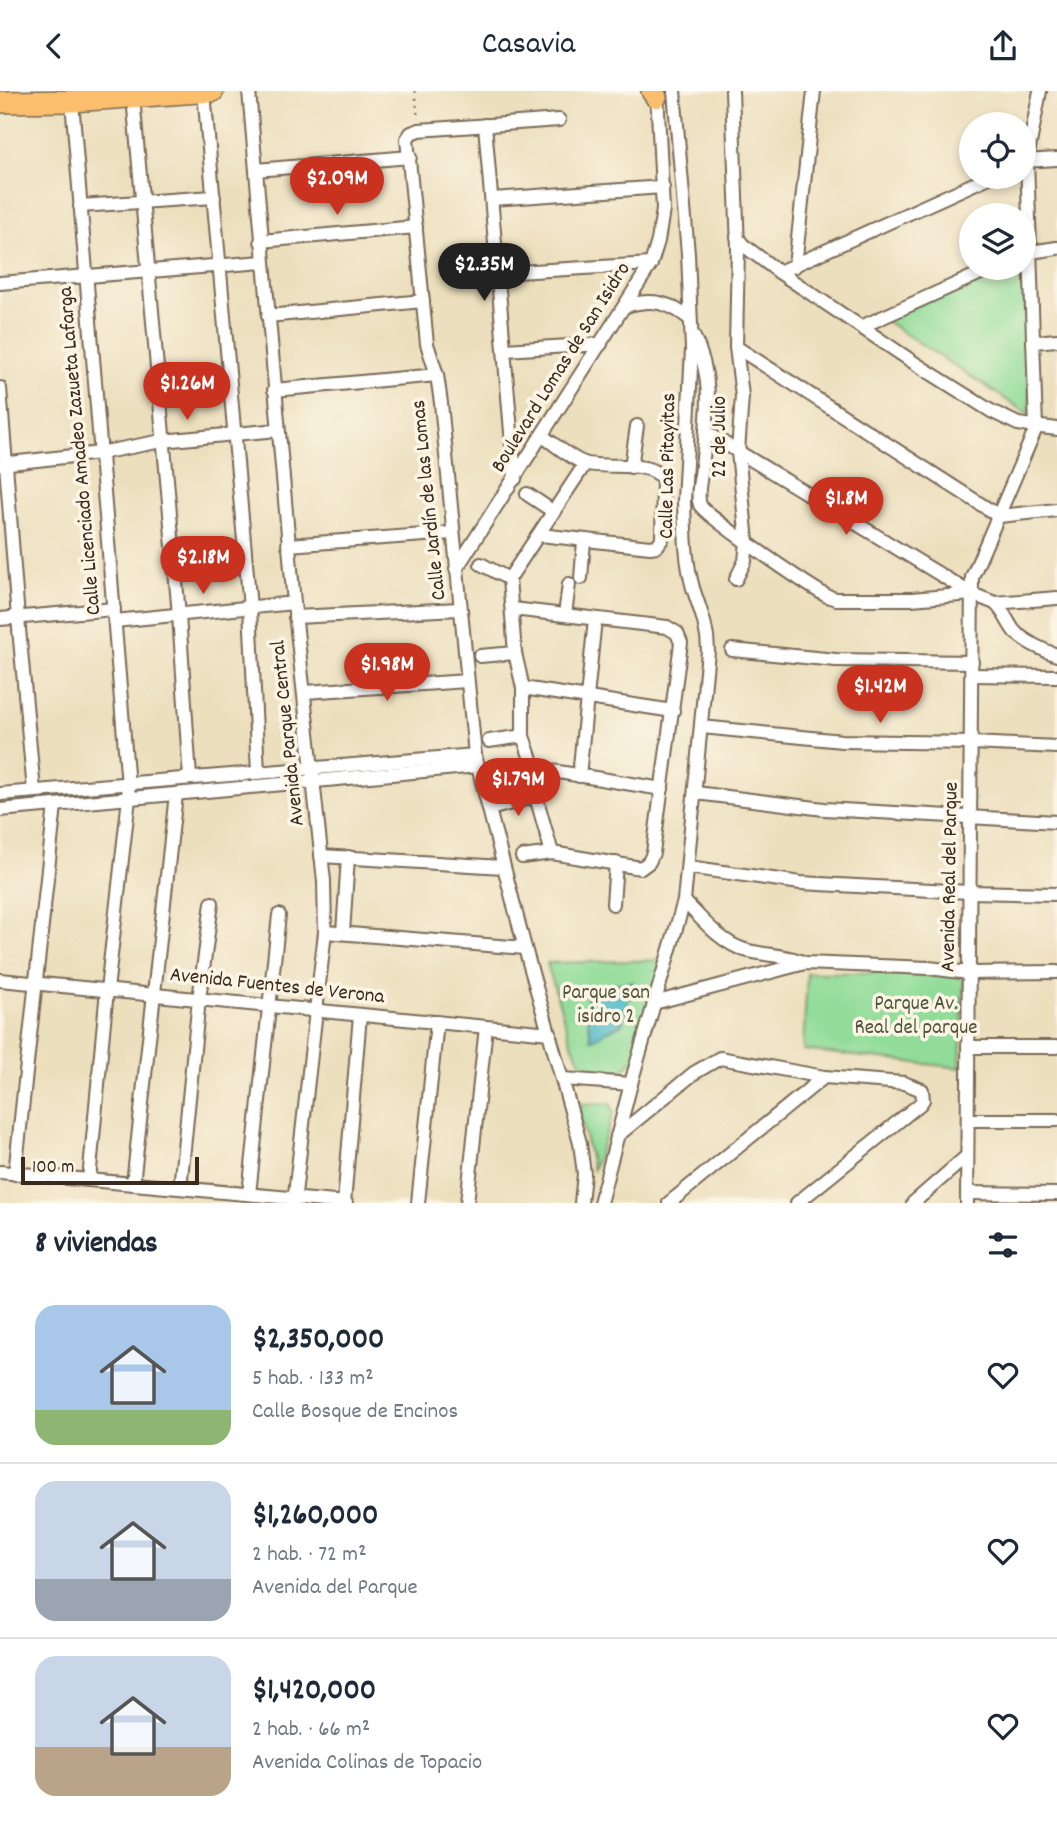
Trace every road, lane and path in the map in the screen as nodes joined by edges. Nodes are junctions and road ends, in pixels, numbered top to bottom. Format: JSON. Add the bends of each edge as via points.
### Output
{"nodes":[{"id":1,"x":249,"y":91,"type":"edge"},
{"id":2,"x":415,"y":91,"type":"edge"},
{"id":3,"x":732,"y":91,"type":"edge"},
{"id":4,"x":814,"y":91,"type":"edge"},
{"id":5,"x":1040,"y":91,"type":"edge"},
{"id":6,"x":208,"y":92,"type":"edge"},
{"id":7,"x":660,"y":92,"type":"edge"},
{"id":8,"x":133,"y":97,"type":"junction"},
{"id":9,"x":72,"y":101,"type":"junction"},
{"id":10,"x":0,"y":102,"type":"edge"},
{"id":11,"x":1036,"y":112,"type":"edge"},
{"id":12,"x":559,"y":120,"type":"dead end"},
{"id":13,"x":485,"y":125,"type":"junction"},
{"id":14,"x":419,"y":130,"type":"junction"},
{"id":15,"x":410,"y":157,"type":"junction"},
{"id":16,"x":1057,"y":159,"type":"edge"},
{"id":17,"x":1036,"y":160,"type":"edge"},
{"id":18,"x":256,"y":170,"type":"junction"},
{"id":19,"x":663,"y":187,"type":"junction"},
{"id":20,"x":963,"y":189,"type":"edge"},
{"id":21,"x":214,"y":197,"type":"junction"},
{"id":22,"x":492,"y":199,"type":"junction"},
{"id":23,"x":142,"y":201,"type":"junction"},
{"id":24,"x":80,"y":206,"type":"junction"},
{"id":25,"x":662,"y":222,"type":"junction"},
{"id":26,"x":684,"y":223,"type":"junction"},
{"id":27,"x":416,"y":227,"type":"junction"},
{"id":28,"x":736,"y":237,"type":"junction"},
{"id":29,"x":261,"y":241,"type":"junction"},
{"id":30,"x":1057,"y":249,"type":"edge"},
{"id":31,"x":1036,"y":251,"type":"edge"},
{"id":32,"x":263,"y":262,"type":"junction"},
{"id":33,"x":651,"y":264,"type":"junction"},
{"id":34,"x":221,"y":266,"type":"junction"},
{"id":35,"x":795,"y":266,"type":"junction"},
{"id":36,"x":148,"y":271,"type":"junction"},
{"id":37,"x":779,"y":272,"type":"junction"},
{"id":38,"x":499,"y":273,"type":"junction"},
{"id":39,"x":86,"y":275,"type":"junction"},
{"id":40,"x":965,"y":280,"type":"edge"},
{"id":41,"x":1029,"y":280,"type":"edge"},
{"id":42,"x":0,"y":283,"type":"edge"},
{"id":43,"x":423,"y":301,"type":"junction"},
{"id":44,"x":626,"y":306,"type":"junction"},
{"id":45,"x":268,"y":316,"type":"junction"},
{"id":46,"x":691,"y":325,"type":"junction"},
{"id":47,"x":863,"y":326,"type":"junction"},
{"id":48,"x":1057,"y":340,"type":"edge"},
{"id":49,"x":1033,"y":342,"type":"junction"},
{"id":50,"x":601,"y":344,"type":"junction"},
{"id":51,"x":736,"y":347,"type":"junction"},
{"id":52,"x":505,"y":350,"type":"junction"},
{"id":53,"x":437,"y":375,"type":"junction"},
{"id":54,"x":0,"y":387,"type":"edge"},
{"id":55,"x":274,"y":390,"type":"junction"},
{"id":56,"x":637,"y":426,"type":"dead end"},
{"id":57,"x":1036,"y":428,"type":"junction"},
{"id":58,"x":1057,"y":429,"type":"edge"},
{"id":59,"x":278,"y":430,"type":"junction"},
{"id":60,"x":706,"y":432,"type":"junction"},
{"id":61,"x":233,"y":435,"type":"junction"},
{"id":62,"x":542,"y":436,"type":"junction"},
{"id":63,"x":162,"y":441,"type":"junction"},
{"id":64,"x":737,"y":452,"type":"junction"},
{"id":65,"x":100,"y":453,"type":"junction"},
{"id":66,"x":3,"y":464,"type":"edge"},
{"id":67,"x":585,"y":464,"type":"junction"},
{"id":68,"x":631,"y":467,"type":"junction"},
{"id":69,"x":515,"y":479,"type":"junction"},
{"id":70,"x":527,"y":494,"type":"dead end"},
{"id":71,"x":1057,"y":510,"type":"edge"},
{"id":72,"x":554,"y":512,"type":"junction"},
{"id":73,"x":999,"y":516,"type":"junction"},
{"id":74,"x":452,"y":533,"type":"junction"},
{"id":75,"x":540,"y":535,"type":"junction"},
{"id":76,"x":584,"y":541,"type":"junction"},
{"id":77,"x":747,"y":542,"type":"junction"},
{"id":78,"x":288,"y":545,"type":"junction"},
{"id":79,"x":481,"y":564,"type":"dead end"},
{"id":80,"x":456,"y":569,"type":"junction"},
{"id":81,"x":509,"y":579,"type":"junction"},
{"id":82,"x":736,"y":579,"type":"dead end"},
{"id":83,"x":972,"y":594,"type":"junction"},
{"id":84,"x":1057,"y":598,"type":"edge"},
{"id":85,"x":995,"y":603,"type":"junction"},
{"id":86,"x":250,"y":608,"type":"junction"},
{"id":87,"x":460,"y":609,"type":"junction"},
{"id":88,"x":294,"y":610,"type":"junction"},
{"id":89,"x":513,"y":610,"type":"junction"},
{"id":90,"x":114,"y":615,"type":"junction"},
{"id":91,"x":179,"y":615,"type":"junction"},
{"id":92,"x":565,"y":615,"type":"junction"},
{"id":93,"x":18,"y":618,"type":"junction"},
{"id":94,"x":0,"y":619,"type":"edge"},
{"id":95,"x":595,"y":619,"type":"junction"},
{"id":96,"x":732,"y":650,"type":"dead end"},
{"id":97,"x":515,"y":653,"type":"junction"},
{"id":98,"x":1057,"y":655,"type":"edge"},
{"id":99,"x":480,"y":656,"type":"dead end"},
{"id":100,"x":972,"y":668,"type":"junction"},
{"id":101,"x":1057,"y":676,"type":"edge"},
{"id":102,"x":467,"y":681,"type":"junction"},
{"id":103,"x":523,"y":688,"type":"junction"},
{"id":104,"x":305,"y":692,"type":"junction"},
{"id":105,"x":586,"y":698,"type":"junction"},
{"id":106,"x":673,"y":711,"type":"junction"},
{"id":107,"x":702,"y":727,"type":"junction"},
{"id":108,"x":523,"y":736,"type":"junction"},
{"id":109,"x":489,"y":741,"type":"dead end"},
{"id":110,"x":971,"y":743,"type":"junction"},
{"id":111,"x":1057,"y":747,"type":"edge"},
{"id":112,"x":476,"y":761,"type":"junction"},
{"id":113,"x":534,"y":768,"type":"junction"},
{"id":114,"x":258,"y":773,"type":"junction"},
{"id":115,"x":314,"y":775,"type":"junction"},
{"id":116,"x":579,"y":776,"type":"junction"},
{"id":117,"x":190,"y":778,"type":"junction"},
{"id":118,"x":129,"y":783,"type":"junction"},
{"id":119,"x":662,"y":789,"type":"junction"},
{"id":120,"x":34,"y":791,"type":"junction"},
{"id":121,"x":535,"y":791,"type":"junction"},
{"id":122,"x":696,"y":793,"type":"junction"},
{"id":123,"x":0,"y":794,"type":"edge"},
{"id":124,"x":176,"y":794,"type":"junction"},
{"id":125,"x":129,"y":798,"type":"junction"},
{"id":126,"x":488,"y":804,"type":"junction"},
{"id":127,"x":55,"y":805,"type":"junction"},
{"id":128,"x":0,"y":810,"type":"edge"},
{"id":129,"x":971,"y":818,"type":"junction"},
{"id":130,"x":1057,"y":822,"type":"edge"},
{"id":131,"x":552,"y":853,"type":"junction"},
{"id":132,"x":321,"y":856,"type":"junction"},
{"id":133,"x":348,"y":857,"type":"junction"},
{"id":134,"x":522,"y":857,"type":"dead end"},
{"id":135,"x":616,"y":863,"type":"junction"},
{"id":136,"x":503,"y":867,"type":"junction"},
{"id":137,"x":688,"y":867,"type":"junction"},
{"id":138,"x":969,"y":892,"type":"junction"},
{"id":139,"x":1057,"y":894,"type":"edge"},
{"id":140,"x":684,"y":901,"type":"junction"},
{"id":141,"x":212,"y":904,"type":"dead end"},
{"id":142,"x":613,"y":904,"type":"dead end"},
{"id":143,"x":279,"y":915,"type":"dead end"},
{"id":144,"x":325,"y":932,"type":"junction"},
{"id":145,"x":343,"y":933,"type":"junction"},
{"id":146,"x":525,"y":948,"type":"junction"},
{"id":147,"x":805,"y":963,"type":"junction"},
{"id":148,"x":1057,"y":972,"type":"edge"},
{"id":149,"x":969,"y":973,"type":"junction"},
{"id":150,"x":0,"y":979,"type":"edge"},
{"id":151,"x":37,"y":983,"type":"junction"},
{"id":152,"x":107,"y":990,"type":"junction"},
{"id":153,"x":154,"y":995,"type":"junction"},
{"id":154,"x":199,"y":999,"type":"junction"},
{"id":155,"x":654,"y":1003,"type":"junction"},
{"id":156,"x":270,"y":1006,"type":"junction"},
{"id":157,"x":316,"y":1010,"type":"junction"},
{"id":158,"x":360,"y":1015,"type":"junction"},
{"id":159,"x":437,"y":1022,"type":"junction"},
{"id":160,"x":486,"y":1027,"type":"junction"},
{"id":161,"x":550,"y":1033,"type":"junction"},
{"id":162,"x":968,"y":1047,"type":"junction"},
{"id":163,"x":1057,"y":1048,"type":"edge"},
{"id":164,"x":824,"y":1077,"type":"junction"},
{"id":165,"x":564,"y":1079,"type":"junction"},
{"id":166,"x":631,"y":1084,"type":"junction"},
{"id":167,"x":968,"y":1120,"type":"junction"},
{"id":168,"x":1057,"y":1120,"type":"edge"},
{"id":169,"x":617,"y":1136,"type":"junction"},
{"id":170,"x":967,"y":1156,"type":"junction"},
{"id":171,"x":0,"y":1172,"type":"edge"},
{"id":172,"x":15,"y":1174,"type":"junction"},
{"id":173,"x":89,"y":1180,"type":"junction"},
{"id":174,"x":133,"y":1184,"type":"junction"},
{"id":175,"x":180,"y":1188,"type":"junction"},
{"id":176,"x":249,"y":1194,"type":"junction"},
{"id":177,"x":1057,"y":1194,"type":"edge"},
{"id":178,"x":967,"y":1198,"type":"edge"},
{"id":179,"x":294,"y":1201,"type":"edge"},
{"id":180,"x":345,"y":1203,"type":"edge"},
{"id":181,"x":418,"y":1203,"type":"edge"},
{"id":182,"x":467,"y":1203,"type":"edge"},
{"id":183,"x":581,"y":1203,"type":"edge"},
{"id":184,"x":600,"y":1203,"type":"edge"},
{"id":185,"x":669,"y":1203,"type":"edge"},
{"id":186,"x":797,"y":1203,"type":"edge"},
{"id":187,"x":913,"y":1203,"type":"edge"}],
"edges":[{"from":1,"to":18,"type":"street","name":"Avenida Parque Central"},
{"from":2,"to":14,"type":"path"},
{"from":3,"to":28,"type":"street","name":"22 de Julio"},
{"from":4,"to":35,"type":"street"},
{"from":5,"to":11,"type":"street"},
{"from":6,"to":8,"type":"main road"},
{"from":6,"to":21,"type":"street"},
{"from":7,"to":19,"type":"street","name":"Boulevard Lomas de San Isidro"},
{"from":7,"to":26,"type":"street","name":"Calle Las Pitayitas"},
{"from":8,"to":9,"type":"main road"},
{"from":8,"to":23,"type":"street"},
{"from":9,"to":10,"type":"main road"},
{"from":9,"to":24,"type":"street","name":"Calle Licenciado Amadeo Zazueta Lafarga"},
{"from":12,"to":13,"type":"street"},
{"from":13,"to":14,"type":"street"},
{"from":13,"to":22,"type":"street"},
{"from":14,"to":15,"type":"street","name":"Calle Jardín de las Lomas","via":[[408,136]]},
{"from":15,"to":18,"type":"street"},
{"from":15,"to":27,"type":"street","name":"Calle Jardín de las Lomas"},
{"from":16,"to":17,"type":"street"},
{"from":18,"to":29,"type":"street","name":"Avenida Parque Central"},
{"from":19,"to":22,"type":"street"},
{"from":19,"to":25,"type":"street","name":"Boulevard Lomas de San Isidro"},
{"from":20,"to":35,"type":"street"},
{"from":21,"to":23,"type":"street"},
{"from":21,"to":34,"type":"street"},
{"from":22,"to":38,"type":"street"},
{"from":23,"to":24,"type":"street"},
{"from":23,"to":36,"type":"street"},
{"from":24,"to":39,"type":"street","name":"Calle Licenciado Amadeo Zazueta Lafarga"},
{"from":25,"to":26,"type":"street"},
{"from":25,"to":33,"type":"street","name":"Boulevard Lomas de San Isidro"},
{"from":26,"to":46,"type":"street","name":"Calle Las Pitayitas"},
{"from":27,"to":29,"type":"street"},
{"from":27,"to":43,"type":"street","name":"Calle Jardín de las Lomas"},
{"from":28,"to":37,"type":"street"},
{"from":28,"to":51,"type":"street","name":"22 de Julio"},
{"from":29,"to":32,"type":"street","name":"Avenida Parque Central"},
{"from":30,"to":31,"type":"street"},
{"from":32,"to":34,"type":"street"},
{"from":32,"to":45,"type":"street","name":"Avenida Parque Central"},
{"from":33,"to":38,"type":"street"},
{"from":33,"to":44,"type":"street","name":"Boulevard Lomas de San Isidro"},
{"from":34,"to":36,"type":"street"},
{"from":34,"to":61,"type":"street"},
{"from":35,"to":37,"type":"street"},
{"from":36,"to":39,"type":"street"},
{"from":36,"to":63,"type":"street"},
{"from":37,"to":47,"type":"street"},
{"from":38,"to":52,"type":"street"},
{"from":39,"to":42,"type":"street"},
{"from":39,"to":65,"type":"street","name":"Calle Licenciado Amadeo Zazueta Lafarga"},
{"from":40,"to":47,"type":"street"},
{"from":41,"to":49,"type":"street"},
{"from":43,"to":45,"type":"street"},
{"from":43,"to":53,"type":"street","name":"Calle Jardín de las Lomas","via":[[427,344]]},
{"from":44,"to":46,"type":"street","via":[[664,303],[675,307]]},
{"from":44,"to":50,"type":"street","name":"Boulevard Lomas de San Isidro"},
{"from":45,"to":55,"type":"street","name":"Avenida Parque Central"},
{"from":46,"to":60,"type":"street","via":[[708,373]]},
{"from":46,"to":107,"type":"street","name":"Calle Las Pitayitas","via":[[684,501],[693,587],[708,633]]},
{"from":47,"to":57,"type":"street","via":[[991,411]]},
{"from":48,"to":49,"type":"street"},
{"from":49,"to":57,"type":"street"},
{"from":50,"to":52,"type":"street"},
{"from":50,"to":62,"type":"street","name":"Boulevard Lomas de San Isidro"},
{"from":51,"to":64,"type":"street","name":"22 de Julio","via":[[742,396]]},
{"from":51,"to":73,"type":"street"},
{"from":52,"to":69,"type":"street"},
{"from":53,"to":55,"type":"street"},
{"from":53,"to":74,"type":"street","name":"Calle Jardín de las Lomas"},
{"from":54,"to":66,"type":"street"},
{"from":55,"to":59,"type":"street","name":"Avenida Parque Central"},
{"from":56,"to":68,"type":"street"},
{"from":57,"to":58,"type":"street"},
{"from":57,"to":73,"type":"street","name":"Avenida Real del Parque"},
{"from":59,"to":61,"type":"street"},
{"from":59,"to":78,"type":"street","name":"Avenida Parque Central"},
{"from":60,"to":64,"type":"street"},
{"from":60,"to":77,"type":"street","via":[[699,503]]},
{"from":61,"to":63,"type":"street"},
{"from":61,"to":86,"type":"street"},
{"from":62,"to":67,"type":"street"},
{"from":62,"to":69,"type":"street","name":"Boulevard Lomas de San Isidro"},
{"from":63,"to":65,"type":"street"},
{"from":63,"to":91,"type":"street"},
{"from":64,"to":77,"type":"street","name":"22 de Julio"},
{"from":64,"to":83,"type":"street"},
{"from":65,"to":66,"type":"street"},
{"from":65,"to":90,"type":"street","name":"Calle Licenciado Amadeo Zazueta Lafarga"},
{"from":66,"to":93,"type":"street"},
{"from":67,"to":68,"type":"street"},
{"from":67,"to":72,"type":"street"},
{"from":68,"to":76,"type":"street","via":[[650,470],[662,478],[661,542],[650,547]]},
{"from":69,"to":80,"type":"street","name":"Boulevard Lomas de San Isidro"},
{"from":70,"to":72,"type":"street"},
{"from":71,"to":73,"type":"street"},
{"from":72,"to":75,"type":"street"},
{"from":73,"to":83,"type":"street","name":"Avenida Real del Parque","via":[[974,568]]},
{"from":74,"to":78,"type":"street"},
{"from":74,"to":80,"type":"street","name":"Calle Jardín de las Lomas"},
{"from":75,"to":76,"type":"street"},
{"from":75,"to":81,"type":"street"},
{"from":76,"to":92,"type":"street"},
{"from":77,"to":82,"type":"street"},
{"from":77,"to":83,"type":"street","via":[[836,599]]},
{"from":78,"to":88,"type":"street","name":"Avenida Parque Central"},
{"from":79,"to":81,"type":"street"},
{"from":80,"to":87,"type":"street","name":"Calle Jardín de las Lomas"},
{"from":81,"to":89,"type":"street"},
{"from":83,"to":85,"type":"street"},
{"from":83,"to":100,"type":"street","name":"Avenida Real del Parque"},
{"from":84,"to":85,"type":"street"},
{"from":85,"to":98,"type":"street","via":[[1014,631]]},
{"from":86,"to":88,"type":"street"},
{"from":86,"to":91,"type":"street"},
{"from":86,"to":114,"type":"street"},
{"from":87,"to":88,"type":"street"},
{"from":87,"to":102,"type":"street","name":"Calle Jardín de las Lomas"},
{"from":88,"to":104,"type":"street","name":"Avenida Parque Central"},
{"from":89,"to":92,"type":"street"},
{"from":89,"to":97,"type":"street"},
{"from":90,"to":91,"type":"street"},
{"from":90,"to":93,"type":"street"},
{"from":90,"to":118,"type":"street","name":"Calle Licenciado Amadeo Zazueta Lafarga"},
{"from":91,"to":117,"type":"street"},
{"from":92,"to":95,"type":"street"},
{"from":93,"to":94,"type":"street"},
{"from":93,"to":120,"type":"street"},
{"from":95,"to":105,"type":"street"},
{"from":95,"to":106,"type":"street","via":[[667,627],[677,633],[681,643]]},
{"from":96,"to":100,"type":"street"},
{"from":97,"to":99,"type":"street"},
{"from":97,"to":103,"type":"street"},
{"from":100,"to":101,"type":"street"},
{"from":100,"to":110,"type":"street","name":"Avenida Real del Parque"},
{"from":102,"to":104,"type":"street"},
{"from":102,"to":112,"type":"street","name":"Calle Jardín de las Lomas"},
{"from":103,"to":105,"type":"street"},
{"from":103,"to":108,"type":"street"},
{"from":104,"to":115,"type":"street","name":"Avenida Parque Central"},
{"from":105,"to":106,"type":"street"},
{"from":105,"to":116,"type":"street"},
{"from":106,"to":119,"type":"street"},
{"from":107,"to":110,"type":"street","via":[[842,741]]},
{"from":107,"to":122,"type":"street","name":"Calle Las Pitayitas"},
{"from":108,"to":109,"type":"street"},
{"from":108,"to":113,"type":"street"},
{"from":110,"to":111,"type":"street"},
{"from":110,"to":129,"type":"street","name":"Avenida Real del Parque"},
{"from":112,"to":115,"type":"street"},
{"from":112,"to":126,"type":"street","name":"Calle Jardín de las Lomas"},
{"from":113,"to":116,"type":"street"},
{"from":113,"to":121,"type":"street"},
{"from":114,"to":115,"type":"street"},
{"from":114,"to":117,"type":"street"},
{"from":115,"to":124,"type":"street"},
{"from":115,"to":132,"type":"street","name":"Avenida Parque Central"},
{"from":116,"to":119,"type":"street"},
{"from":117,"to":118,"type":"street"},
{"from":118,"to":120,"type":"street"},
{"from":118,"to":125,"type":"street","name":"Calle Licenciado Amadeo Zazueta Lafarga"},
{"from":119,"to":135,"type":"street","via":[[649,862],[641,868]]},
{"from":120,"to":123,"type":"street"},
{"from":121,"to":126,"type":"street"},
{"from":121,"to":131,"type":"street"},
{"from":122,"to":129,"type":"street","via":[[824,810]]},
{"from":122,"to":137,"type":"street","name":"Calle Las Pitayitas"},
{"from":124,"to":125,"type":"street"},
{"from":124,"to":153,"type":"street"},
{"from":125,"to":127,"type":"street"},
{"from":125,"to":152,"type":"street","name":"Calle Licenciado Amadeo Zazueta Lafarga"},
{"from":126,"to":136,"type":"street","name":"Calle Jardín de las Lomas"},
{"from":127,"to":128,"type":"street"},
{"from":127,"to":151,"type":"street"},
{"from":129,"to":130,"type":"street"},
{"from":129,"to":138,"type":"street","name":"Avenida Real del Parque"},
{"from":131,"to":134,"type":"street"},
{"from":131,"to":135,"type":"street"},
{"from":132,"to":133,"type":"street"},
{"from":132,"to":144,"type":"street","name":"Avenida Parque Central"},
{"from":133,"to":136,"type":"street"},
{"from":133,"to":145,"type":"street"},
{"from":135,"to":142,"type":"street"},
{"from":136,"to":146,"type":"street","name":"Calle Jardín de las Lomas"},
{"from":137,"to":138,"type":"street","via":[[801,883]]},
{"from":137,"to":140,"type":"street","name":"Calle Las Pitayitas"},
{"from":138,"to":139,"type":"street"},
{"from":138,"to":149,"type":"street","name":"Avenida Real del Parque"},
{"from":140,"to":147,"type":"street","via":[[735,946]]},
{"from":140,"to":155,"type":"street","name":"Calle Las Pitayitas"},
{"from":141,"to":154,"type":"street"},
{"from":143,"to":156,"type":"street"},
{"from":144,"to":145,"type":"street"},
{"from":144,"to":157,"type":"street","name":"Avenida Parque Central"},
{"from":145,"to":146,"type":"street"},
{"from":146,"to":161,"type":"street","name":"Calle Jardín de las Lomas"},
{"from":147,"to":149,"type":"street"},
{"from":147,"to":155,"type":"street"},
{"from":148,"to":149,"type":"street"},
{"from":149,"to":162,"type":"street","name":"Avenida Real del Parque"},
{"from":150,"to":151,"type":"street","name":"Avenida Fuentes de Verona"},
{"from":151,"to":152,"type":"street","name":"Avenida Fuentes de Verona"},
{"from":151,"to":172,"type":"street"},
{"from":152,"to":153,"type":"street","name":"Avenida Fuentes de Verona"},
{"from":152,"to":173,"type":"street","name":"Calle Licenciado Amadeo Zazueta Lafarga"},
{"from":153,"to":154,"type":"street","name":"Avenida Fuentes de Verona"},
{"from":153,"to":174,"type":"street"},
{"from":154,"to":156,"type":"street","name":"Avenida Fuentes de Verona"},
{"from":154,"to":175,"type":"street"},
{"from":155,"to":166,"type":"street"},
{"from":156,"to":157,"type":"street","name":"Avenida Fuentes de Verona"},
{"from":156,"to":176,"type":"street"},
{"from":157,"to":158,"type":"street","name":"Avenida Fuentes de Verona"},
{"from":157,"to":179,"type":"street","name":"Avenida Parque Central"},
{"from":158,"to":159,"type":"street","name":"Avenida Fuentes de Verona"},
{"from":158,"to":180,"type":"street"},
{"from":159,"to":160,"type":"street","name":"Avenida Fuentes de Verona"},
{"from":159,"to":181,"type":"street"},
{"from":160,"to":161,"type":"street","name":"Avenida Fuentes de Verona"},
{"from":160,"to":182,"type":"street"},
{"from":161,"to":165,"type":"street"},
{"from":162,"to":163,"type":"street"},
{"from":162,"to":167,"type":"street","name":"Avenida Real del Parque"},
{"from":164,"to":169,"type":"street","via":[[720,1058],[694,1073]]},
{"from":164,"to":185,"type":"street"},
{"from":164,"to":186,"type":"street","via":[[913,1085],[922,1090],[923,1100]]},
{"from":165,"to":166,"type":"street"},
{"from":165,"to":183,"type":"street","via":[[583,1156]]},
{"from":166,"to":169,"type":"street"},
{"from":167,"to":168,"type":"street"},
{"from":167,"to":170,"type":"street","name":"Avenida Real del Parque"},
{"from":169,"to":184,"type":"street"},
{"from":170,"to":178,"type":"street","name":"Avenida Real del Parque"},
{"from":170,"to":187,"type":"street"},
{"from":171,"to":172,"type":"street"},
{"from":172,"to":173,"type":"street"},
{"from":173,"to":174,"type":"street"},
{"from":174,"to":175,"type":"street"},
{"from":175,"to":176,"type":"street"},
{"from":176,"to":179,"type":"street"},
{"from":177,"to":178,"type":"street"},
{"from":179,"to":180,"type":"street"}]}
